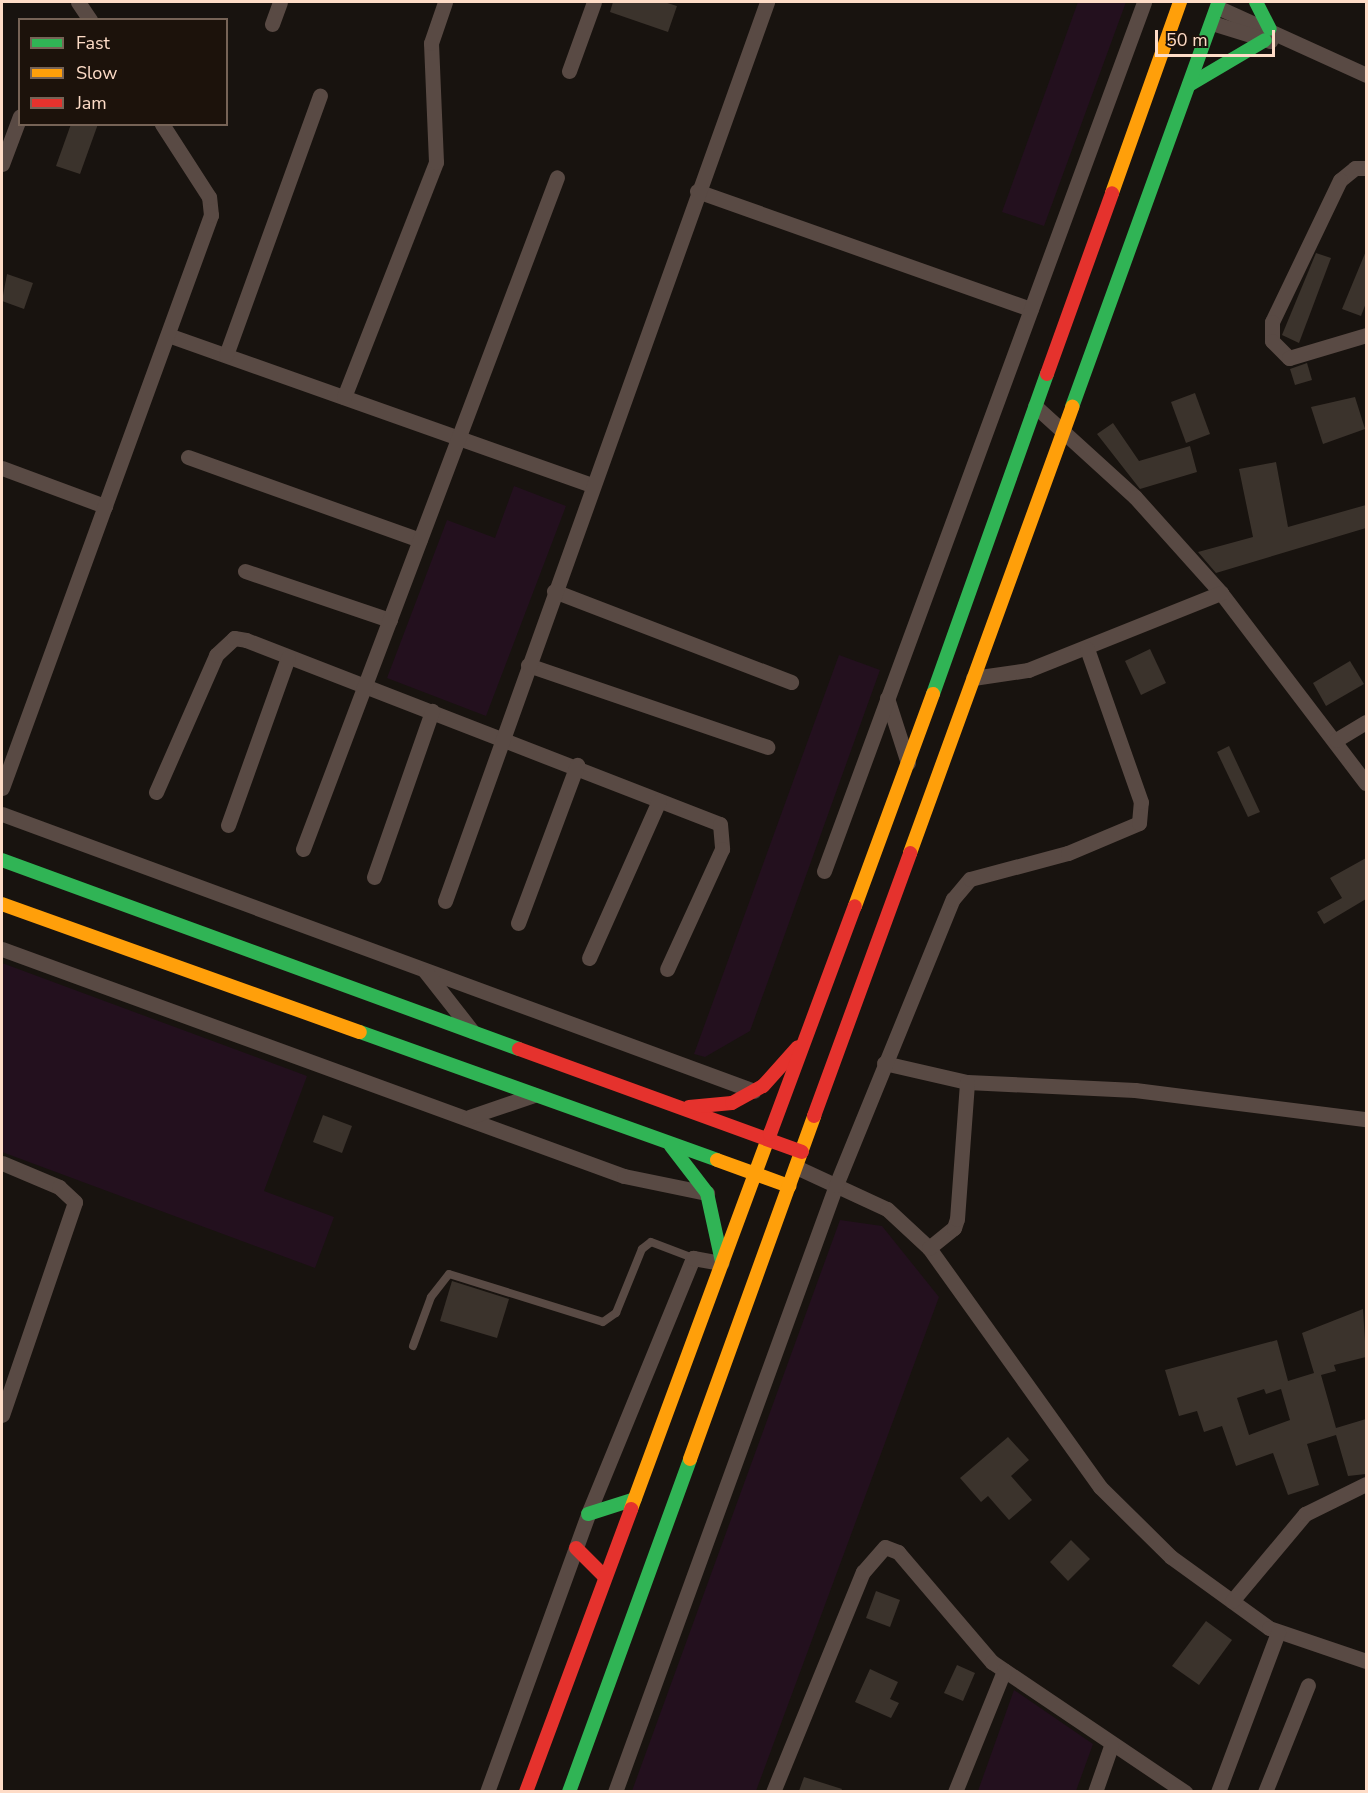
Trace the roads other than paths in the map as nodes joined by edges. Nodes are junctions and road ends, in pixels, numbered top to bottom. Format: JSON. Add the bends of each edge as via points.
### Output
{"nodes":[{"id":1,"x":78,"y":2,"type":"edge"},
{"id":2,"x":280,"y":2,"type":"edge"},
{"id":3,"x":445,"y":2,"type":"edge"},
{"id":4,"x":594,"y":2,"type":"edge"},
{"id":5,"x":767,"y":2,"type":"edge"},
{"id":6,"x":1144,"y":2,"type":"edge"},
{"id":7,"x":1180,"y":2,"type":"edge"},
{"id":8,"x":1218,"y":4,"type":"edge"},
{"id":9,"x":1262,"y":6,"type":"edge"},
{"id":10,"x":89,"y":18,"type":"edge"},
{"id":11,"x":1212,"y":23,"type":"junction"},
{"id":12,"x":272,"y":24,"type":"dead end"},
{"id":13,"x":1268,"y":34,"type":"junction"},
{"id":14,"x":569,"y":71,"type":"dead end"},
{"id":15,"x":1366,"y":75,"type":"edge"},
{"id":16,"x":1189,"y":85,"type":"junction"},
{"id":17,"x":320,"y":94,"type":"dead end"},
{"id":18,"x":18,"y":121,"type":"edge"},
{"id":19,"x":163,"y":126,"type":"edge"},
{"id":20,"x":2,"y":164,"type":"edge"},
{"id":21,"x":1366,"y":168,"type":"edge"},
{"id":22,"x":557,"y":177,"type":"dead end"},
{"id":23,"x":697,"y":191,"type":"junction"},
{"id":24,"x":1031,"y":309,"type":"junction"},
{"id":25,"x":168,"y":335,"type":"junction"},
{"id":26,"x":1366,"y":335,"type":"edge"},
{"id":27,"x":226,"y":355,"type":"junction"},
{"id":28,"x":344,"y":397,"type":"junction"},
{"id":29,"x":1035,"y":406,"type":"junction"},
{"id":30,"x":1064,"y":427,"type":"junction"},
{"id":31,"x":458,"y":438,"type":"junction"},
{"id":32,"x":188,"y":457,"type":"dead end"},
{"id":33,"x":2,"y":468,"type":"edge"},
{"id":34,"x":591,"y":485,"type":"junction"},
{"id":35,"x":105,"y":506,"type":"junction"},
{"id":36,"x":420,"y":540,"type":"junction"},
{"id":37,"x":245,"y":571,"type":"dead end"},
{"id":38,"x":554,"y":591,"type":"junction"},
{"id":39,"x":1221,"y":593,"type":"junction"},
{"id":40,"x":390,"y":620,"type":"junction"},
{"id":41,"x":1088,"y":649,"type":"junction"},
{"id":42,"x":288,"y":657,"type":"junction"},
{"id":43,"x":528,"y":665,"type":"junction"},
{"id":44,"x":973,"y":678,"type":"junction"},
{"id":45,"x":791,"y":682,"type":"dead end"},
{"id":46,"x":365,"y":686,"type":"junction"},
{"id":47,"x":888,"y":698,"type":"junction"},
{"id":48,"x":432,"y":711,"type":"junction"},
{"id":49,"x":1366,"y":722,"type":"edge"},
{"id":50,"x":502,"y":738,"type":"junction"},
{"id":51,"x":1336,"y":740,"type":"junction"},
{"id":52,"x":767,"y":747,"type":"dead end"},
{"id":53,"x":908,"y":764,"type":"junction"},
{"id":54,"x":578,"y":765,"type":"junction"},
{"id":55,"x":1366,"y":783,"type":"edge"},
{"id":56,"x":2,"y":788,"type":"edge"},
{"id":57,"x":156,"y":792,"type":"dead end"},
{"id":58,"x":659,"y":801,"type":"junction"},
{"id":59,"x":2,"y":814,"type":"edge"},
{"id":60,"x":228,"y":825,"type":"dead end"},
{"id":61,"x":303,"y":849,"type":"dead end"},
{"id":62,"x":2,"y":860,"type":"edge"},
{"id":63,"x":824,"y":871,"type":"dead end"},
{"id":64,"x":374,"y":877,"type":"dead end"},
{"id":65,"x":445,"y":901,"type":"dead end"},
{"id":66,"x":2,"y":904,"type":"edge"},
{"id":67,"x":518,"y":923,"type":"dead end"},
{"id":68,"x":2,"y":949,"type":"edge"},
{"id":69,"x":589,"y":958,"type":"dead end"},
{"id":70,"x":668,"y":969,"type":"dead end"},
{"id":71,"x":425,"y":971,"type":"junction"},
{"id":72,"x":472,"y":1031,"type":"junction"},
{"id":73,"x":805,"y":1040,"type":"junction"},
{"id":74,"x":884,"y":1063,"type":"junction"},
{"id":75,"x":967,"y":1082,"type":"junction"},
{"id":76,"x":754,"y":1091,"type":"junction"},
{"id":77,"x":534,"y":1095,"type":"junction"},
{"id":78,"x":683,"y":1108,"type":"junction"},
{"id":79,"x":469,"y":1117,"type":"junction"},
{"id":80,"x":1366,"y":1119,"type":"edge"},
{"id":81,"x":768,"y":1139,"type":"junction"},
{"id":82,"x":669,"y":1143,"type":"junction"},
{"id":83,"x":801,"y":1152,"type":"junction"},
{"id":84,"x":2,"y":1162,"type":"edge"},
{"id":85,"x":796,"y":1167,"type":"junction"},
{"id":86,"x":755,"y":1174,"type":"junction"},
{"id":87,"x":836,"y":1185,"type":"junction"},
{"id":88,"x":789,"y":1186,"type":"junction"},
{"id":89,"x":707,"y":1193,"type":"junction"},
{"id":90,"x":928,"y":1248,"type":"junction"},
{"id":91,"x":693,"y":1258,"type":"junction"},
{"id":92,"x":723,"y":1263,"type":"junction"},
{"id":93,"x":413,"y":1346,"type":"dead end"},
{"id":94,"x":2,"y":1415,"type":"edge"},
{"id":95,"x":1366,"y":1484,"type":"edge"},
{"id":96,"x":635,"y":1499,"type":"junction"},
{"id":97,"x":588,"y":1514,"type":"junction"},
{"id":98,"x":576,"y":1548,"type":"junction"},
{"id":99,"x":605,"y":1577,"type":"junction"},
{"id":100,"x":1232,"y":1601,"type":"junction"},
{"id":101,"x":1278,"y":1632,"type":"junction"},
{"id":102,"x":1366,"y":1661,"type":"edge"},
{"id":103,"x":1004,"y":1671,"type":"junction"},
{"id":104,"x":1308,"y":1685,"type":"dead end"},
{"id":105,"x":1111,"y":1746,"type":"junction"},
{"id":106,"x":488,"y":1791,"type":"edge"},
{"id":107,"x":526,"y":1791,"type":"edge"},
{"id":108,"x":569,"y":1791,"type":"edge"},
{"id":109,"x":615,"y":1791,"type":"edge"},
{"id":110,"x":773,"y":1791,"type":"edge"},
{"id":111,"x":955,"y":1791,"type":"edge"},
{"id":112,"x":1095,"y":1791,"type":"edge"},
{"id":113,"x":1185,"y":1791,"type":"edge"},
{"id":114,"x":1218,"y":1791,"type":"edge"},
{"id":115,"x":1265,"y":1791,"type":"edge"}],
"edges":[{"from":1,"to":10,"type":"street"},
{"from":2,"to":12,"type":"street"},
{"from":3,"to":28,"type":"street","via":[[431,43],[436,162]]},
{"from":4,"to":14,"type":"street"},
{"from":5,"to":23,"type":"street"},
{"from":6,"to":24,"type":"street"},
{"from":7,"to":29,"type":"street"},
{"from":8,"to":11,"type":"street"},
{"from":8,"to":13,"type":"street"},
{"from":9,"to":13,"type":"street"},
{"from":11,"to":13,"type":"street"},
{"from":11,"to":16,"type":"street"},
{"from":13,"to":15,"type":"street"},
{"from":13,"to":16,"type":"street"},
{"from":16,"to":30,"type":"street"},
{"from":17,"to":27,"type":"street"},
{"from":18,"to":20,"type":"street"},
{"from":19,"to":25,"type":"street","via":[[209,197],[211,215]]},
{"from":21,"to":26,"type":"street","via":[[1355,168],[1340,180],[1272,322],[1272,341],[1289,358]]},
{"from":22,"to":31,"type":"street"},
{"from":23,"to":24,"type":"street"},
{"from":23,"to":34,"type":"street"},
{"from":24,"to":47,"type":"street"},
{"from":25,"to":27,"type":"street"},
{"from":25,"to":35,"type":"street"},
{"from":27,"to":28,"type":"street"},
{"from":28,"to":31,"type":"street"},
{"from":29,"to":30,"type":"street"},
{"from":29,"to":53,"type":"street"},
{"from":30,"to":39,"type":"street"},
{"from":30,"to":44,"type":"street"},
{"from":31,"to":34,"type":"street"},
{"from":31,"to":36,"type":"street"},
{"from":32,"to":36,"type":"street"},
{"from":33,"to":35,"type":"street"},
{"from":34,"to":38,"type":"street"},
{"from":35,"to":56,"type":"street"},
{"from":36,"to":40,"type":"street"},
{"from":37,"to":40,"type":"street"},
{"from":38,"to":43,"type":"street"},
{"from":38,"to":45,"type":"street"},
{"from":39,"to":41,"type":"street"},
{"from":39,"to":51,"type":"street"},
{"from":40,"to":46,"type":"street"},
{"from":41,"to":44,"type":"street","via":[[1028,670]]},
{"from":41,"to":74,"type":"street","via":[[1141,802],[1138,823],[1125,833],[962,886]]},
{"from":42,"to":46,"type":"street"},
{"from":42,"to":57,"type":"street","via":[[246,640],[234,638],[225,645]]},
{"from":42,"to":60,"type":"street"},
{"from":43,"to":50,"type":"street"},
{"from":43,"to":52,"type":"street"},
{"from":44,"to":83,"type":"street"},
{"from":46,"to":48,"type":"street"},
{"from":46,"to":61,"type":"street"},
{"from":47,"to":53,"type":"street"},
{"from":47,"to":63,"type":"street"},
{"from":48,"to":50,"type":"street"},
{"from":48,"to":64,"type":"street"},
{"from":49,"to":51,"type":"street"},
{"from":50,"to":54,"type":"street"},
{"from":50,"to":65,"type":"street"},
{"from":51,"to":55,"type":"street"},
{"from":53,"to":73,"type":"street"},
{"from":54,"to":58,"type":"street"},
{"from":54,"to":67,"type":"street"},
{"from":58,"to":69,"type":"street"},
{"from":58,"to":70,"type":"street","via":[[720,824],[724,841]]},
{"from":59,"to":71,"type":"street"},
{"from":62,"to":72,"type":"street"},
{"from":66,"to":77,"type":"street"},
{"from":68,"to":79,"type":"street"},
{"from":71,"to":72,"type":"street"},
{"from":71,"to":76,"type":"street"},
{"from":72,"to":78,"type":"street"},
{"from":73,"to":76,"type":"street"},
{"from":73,"to":81,"type":"street"},
{"from":74,"to":75,"type":"street"},
{"from":74,"to":87,"type":"street"},
{"from":75,"to":80,"type":"street","via":[[1135,1090]]},
{"from":75,"to":90,"type":"street","via":[[957,1219],[954,1228]]},
{"from":76,"to":78,"type":"street","via":[[732,1103]]},
{"from":77,"to":79,"type":"street"},
{"from":77,"to":82,"type":"street"},
{"from":78,"to":81,"type":"street"},
{"from":79,"to":89,"type":"street","via":[[624,1176]]},
{"from":81,"to":83,"type":"street"},
{"from":81,"to":86,"type":"street"},
{"from":82,"to":86,"type":"street"},
{"from":82,"to":89,"type":"street"},
{"from":83,"to":85,"type":"street"},
{"from":84,"to":94,"type":"street","via":[[59,1187],[75,1202]]},
{"from":85,"to":87,"type":"street"},
{"from":85,"to":88,"type":"street"},
{"from":86,"to":88,"type":"street"},
{"from":86,"to":92,"type":"street"},
{"from":87,"to":90,"type":"street","via":[[887,1209]]},
{"from":87,"to":109,"type":"street"},
{"from":88,"to":108,"type":"street"},
{"from":89,"to":92,"type":"street"},
{"from":90,"to":100,"type":"street","via":[[1100,1487],[1171,1557]]},
{"from":91,"to":92,"type":"street"},
{"from":91,"to":93,"type":"lane","via":[[651,1242],[642,1249],[616,1313],[603,1322],[449,1274],[431,1297]]},
{"from":91,"to":97,"type":"street"},
{"from":92,"to":96,"type":"street"},
{"from":95,"to":100,"type":"street","via":[[1305,1514]]},
{"from":96,"to":97,"type":"street"},
{"from":96,"to":99,"type":"street"},
{"from":97,"to":98,"type":"street"},
{"from":98,"to":99,"type":"street"},
{"from":98,"to":106,"type":"street"},
{"from":99,"to":107,"type":"street"},
{"from":100,"to":101,"type":"street"},
{"from":101,"to":102,"type":"street"},
{"from":101,"to":114,"type":"street"},
{"from":103,"to":105,"type":"street"},
{"from":103,"to":110,"type":"street","via":[[898,1552],[885,1547],[863,1572]]},
{"from":103,"to":111,"type":"street"},
{"from":104,"to":115,"type":"street"},
{"from":105,"to":112,"type":"street"},
{"from":105,"to":113,"type":"street"}]}
